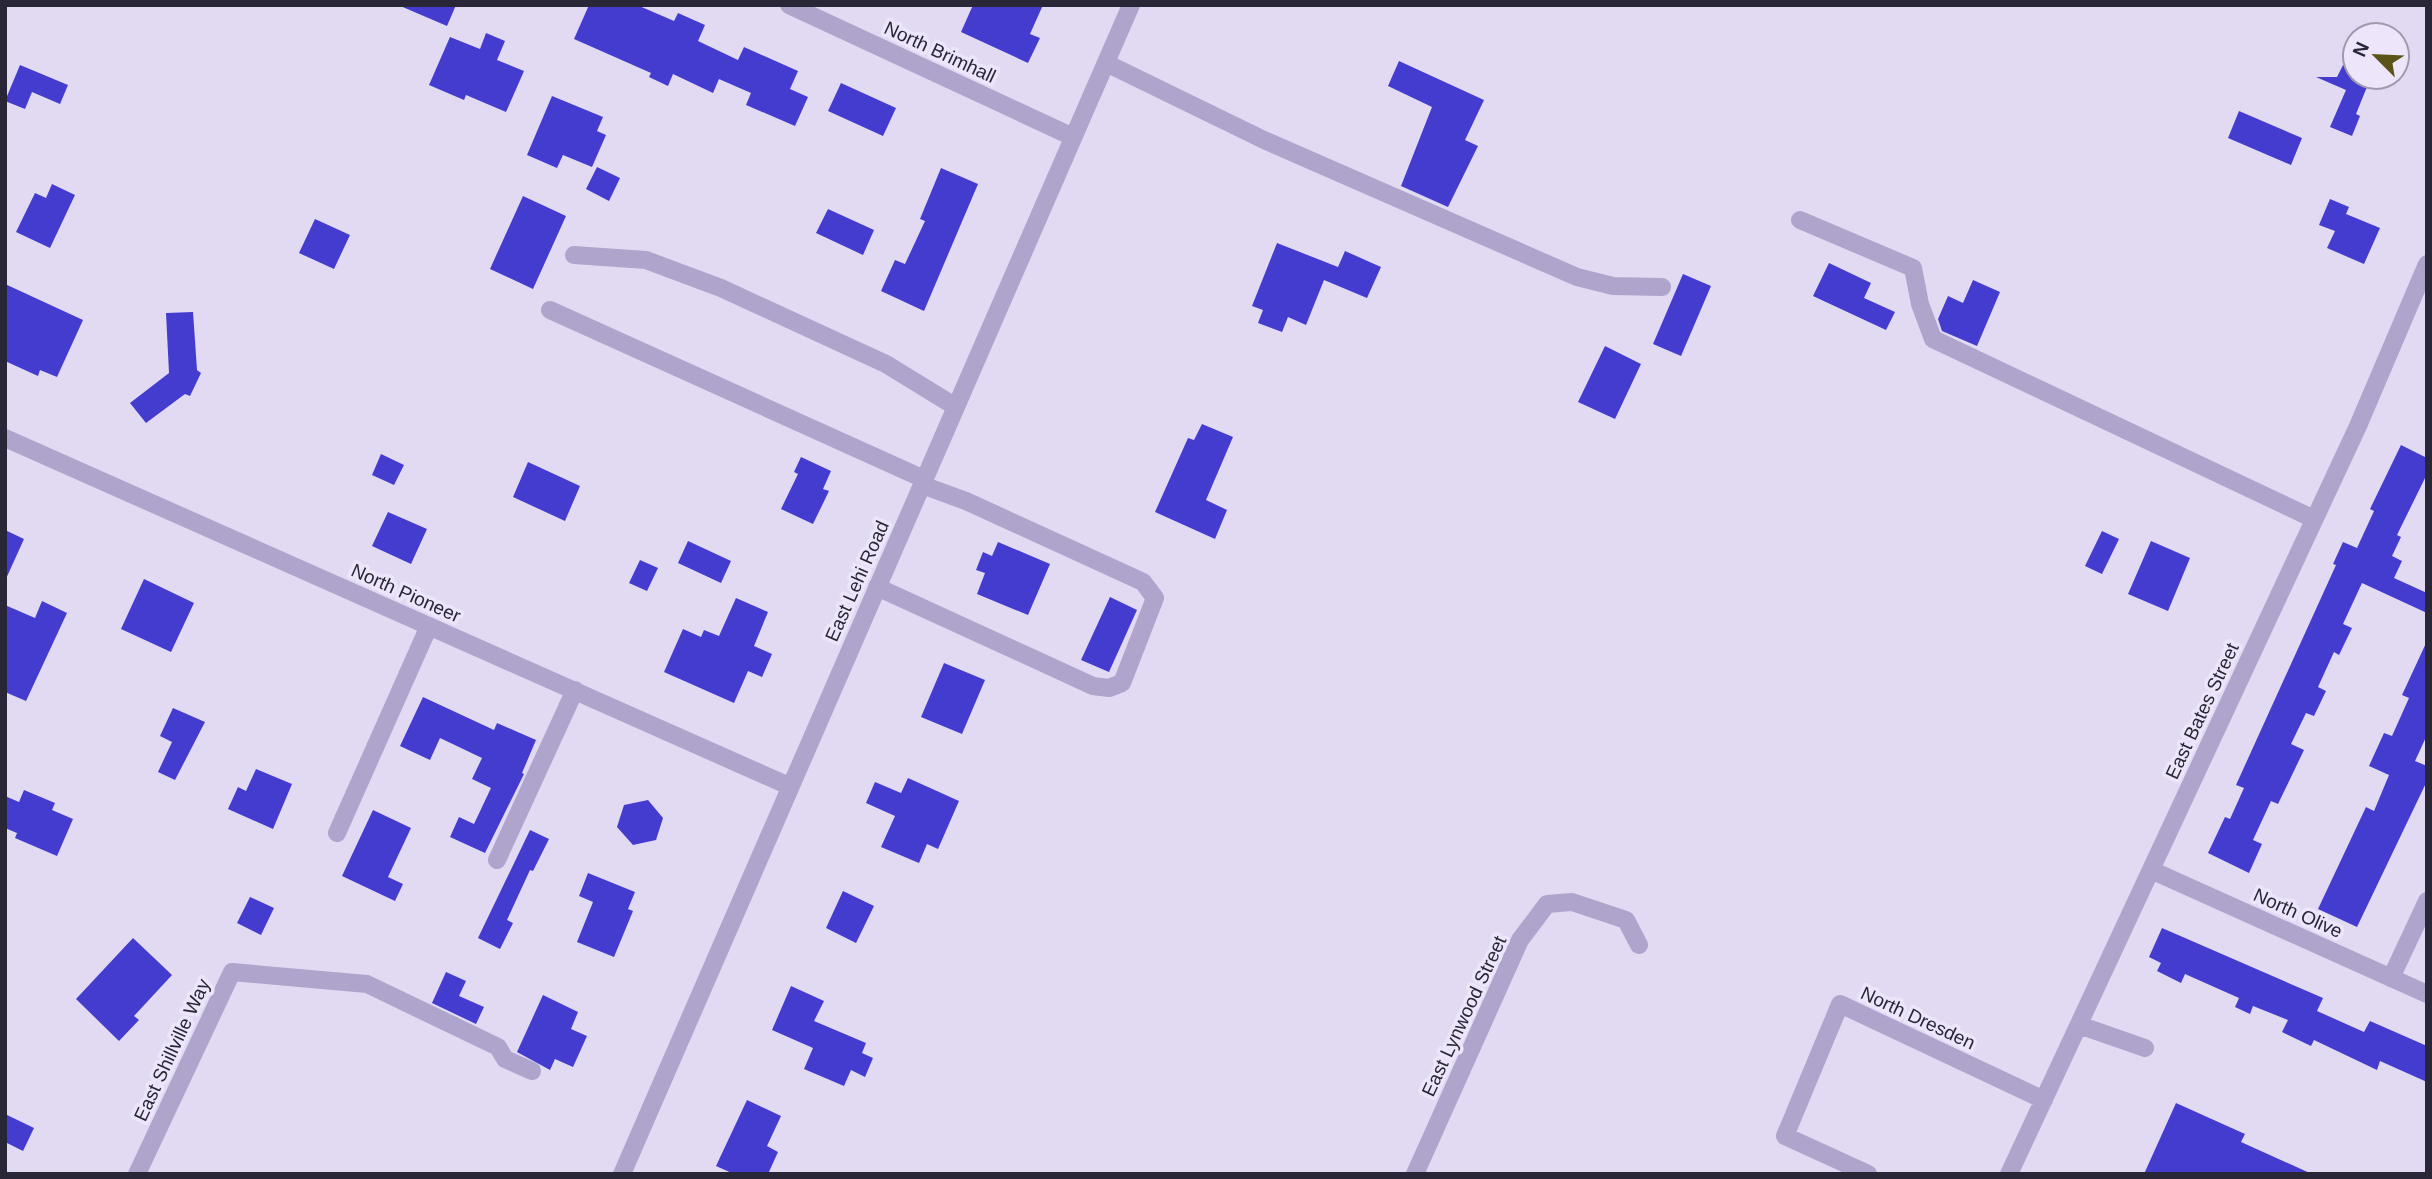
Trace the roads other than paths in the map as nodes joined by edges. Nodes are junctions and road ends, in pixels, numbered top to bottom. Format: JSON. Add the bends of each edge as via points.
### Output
{"nodes":[{"id":1,"x":789,"y":5,"type":"edge"},
{"id":2,"x":1131,"y":5,"type":"edge"},
{"id":3,"x":1106,"y":64,"type":"junction"},
{"id":4,"x":1073,"y":137,"type":"junction"},
{"id":5,"x":1800,"y":219,"type":"dead end"},
{"id":6,"x":574,"y":255,"type":"dead end"},
{"id":7,"x":2427,"y":264,"type":"edge"},
{"id":8,"x":1662,"y":287,"type":"dead end"},
{"id":9,"x":550,"y":310,"type":"dead end"},
{"id":10,"x":956,"y":407,"type":"junction"},
{"id":11,"x":5,"y":438,"type":"edge"},
{"id":12,"x":923,"y":482,"type":"junction"},
{"id":13,"x":2314,"y":519,"type":"junction"},
{"id":14,"x":877,"y":587,"type":"junction"},
{"id":15,"x":429,"y":626,"type":"junction"},
{"id":16,"x":575,"y":690,"type":"junction"},
{"id":17,"x":789,"y":786,"type":"junction"},
{"id":18,"x":337,"y":834,"type":"dead end"},
{"id":19,"x":497,"y":860,"type":"dead end"},
{"id":20,"x":2151,"y":870,"type":"junction"},
{"id":21,"x":2427,"y":901,"type":"edge"},
{"id":22,"x":1639,"y":945,"type":"dead end"},
{"id":23,"x":2391,"y":978,"type":"junction"},
{"id":24,"x":2427,"y":994,"type":"edge"},
{"id":25,"x":2079,"y":1025,"type":"junction"},
{"id":26,"x":2145,"y":1048,"type":"dead end"},
{"id":27,"x":532,"y":1071,"type":"dead end"},
{"id":28,"x":2044,"y":1100,"type":"junction"},
{"id":29,"x":137,"y":1174,"type":"edge"},
{"id":30,"x":622,"y":1174,"type":"edge"},
{"id":31,"x":1415,"y":1174,"type":"edge"},
{"id":32,"x":1868,"y":1174,"type":"edge"},
{"id":33,"x":2009,"y":1174,"type":"edge"}],
"edges":[{"from":1,"to":4,"type":"street","name":"North Brimhall"},
{"from":2,"to":3,"type":"street","name":"East Lehi Road"},
{"from":3,"to":4,"type":"street","name":"East Lehi Road"},
{"from":3,"to":8,"type":"street","via":[[1264,140],[1577,277],[1613,286]]},
{"from":4,"to":10,"type":"street","name":"East Lehi Road"},
{"from":5,"to":13,"type":"street","via":[[1913,268],[1933,339]]},
{"from":6,"to":10,"type":"street","via":[[646,260],[721,288],[886,364]]},
{"from":7,"to":13,"type":"street","name":"East Bates Street"},
{"from":9,"to":12,"type":"street"},
{"from":10,"to":12,"type":"street","name":"East Lehi Road"},
{"from":11,"to":15,"type":"street","name":"North Pioneer"},
{"from":12,"to":14,"type":"street","name":"East Lehi Road"},
{"from":12,"to":14,"type":"street","via":[[1143,582],[1155,598],[1122,683],[1109,688],[1093,685]]},
{"from":13,"to":20,"type":"street","name":"East Bates Street"},
{"from":14,"to":17,"type":"street","name":"East Lehi Road"},
{"from":15,"to":16,"type":"street","name":"North Pioneer"},
{"from":15,"to":18,"type":"street"},
{"from":16,"to":17,"type":"street","name":"North Pioneer"},
{"from":16,"to":19,"type":"street"},
{"from":17,"to":30,"type":"street","name":"East Lehi Road"},
{"from":20,"to":23,"type":"street","name":"North Olive"},
{"from":20,"to":25,"type":"street","name":"East Bates Street"},
{"from":21,"to":23,"type":"street"},
{"from":22,"to":31,"type":"street","name":"East Lynwood Street","via":[[1626,920],[1573,902],[1547,904],[1520,940]]},
{"from":23,"to":24,"type":"street","name":"North Olive"},
{"from":25,"to":26,"type":"street"},
{"from":25,"to":28,"type":"street","name":"East Bates Street"},
{"from":27,"to":29,"type":"street","name":"East Shillville Way","via":[[505,1059],[498,1047],[366,984],[232,972]]},
{"from":28,"to":32,"type":"street","name":"North Dresden","via":[[1840,1004],[1784,1136]]},
{"from":28,"to":33,"type":"street","name":"East Bates Street"}]}
